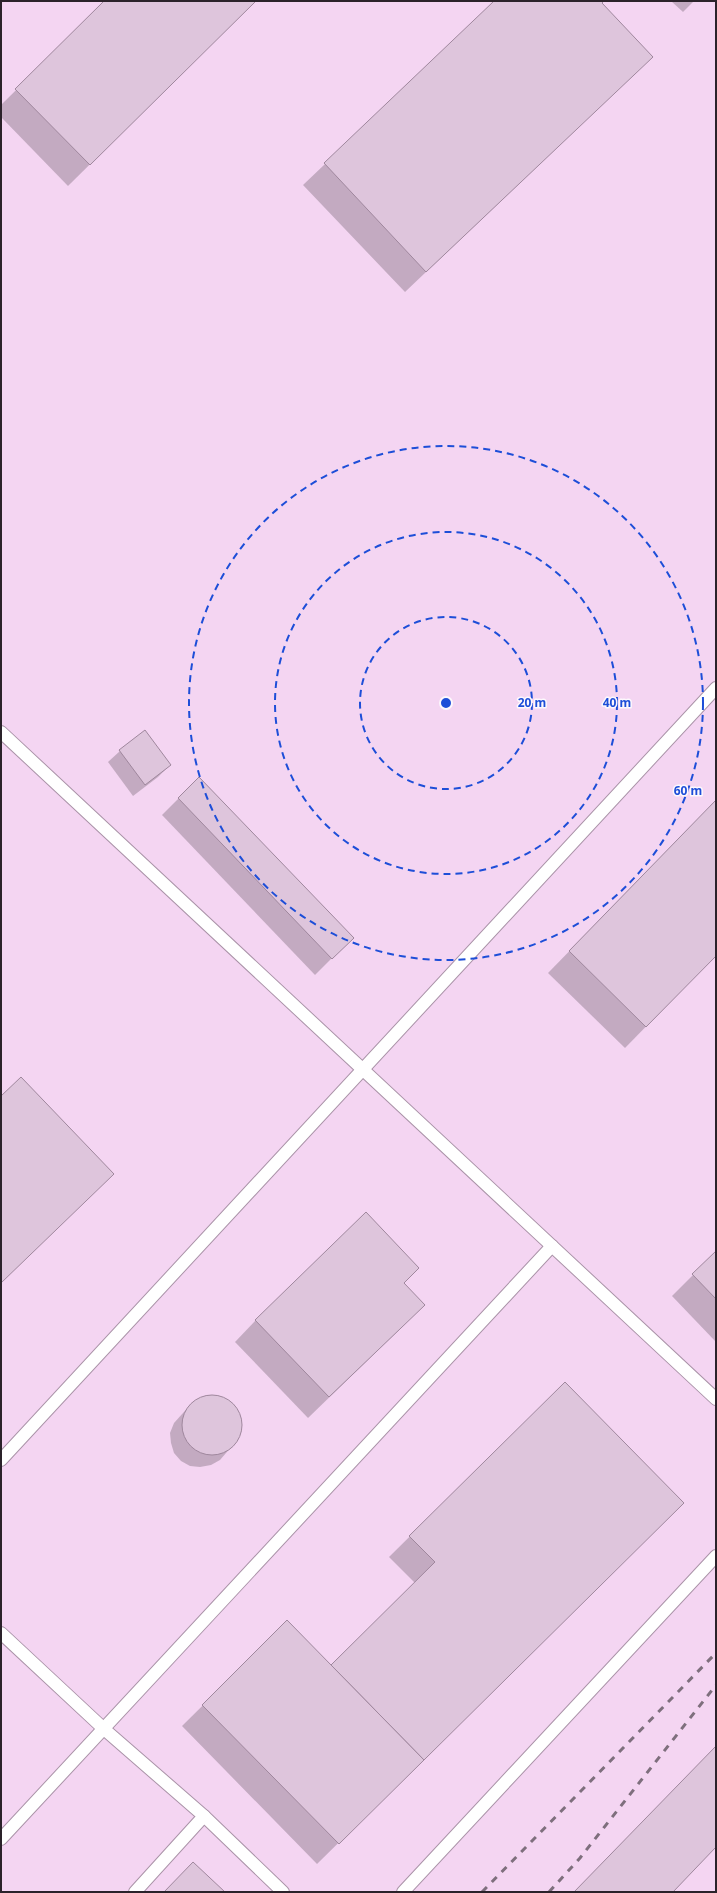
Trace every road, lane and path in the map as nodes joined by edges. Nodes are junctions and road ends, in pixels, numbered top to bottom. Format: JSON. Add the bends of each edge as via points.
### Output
{"nodes":[{"id":1,"x":716,"y":688,"type":"edge"},
{"id":2,"x":1,"y":732,"type":"edge"},
{"id":3,"x":363,"y":1069,"type":"junction"},
{"id":4,"x":552,"y":1246,"type":"junction"},
{"id":5,"x":716,"y":1399,"type":"edge"},
{"id":6,"x":1,"y":1460,"type":"edge"},
{"id":7,"x":716,"y":1556,"type":"edge"},
{"id":8,"x":1,"y":1633,"type":"edge"},
{"id":9,"x":104,"y":1729,"type":"junction"},
{"id":10,"x":204,"y":1816,"type":"junction"},
{"id":11,"x":1,"y":1839,"type":"edge"},
{"id":12,"x":135,"y":1892,"type":"edge"},
{"id":13,"x":283,"y":1892,"type":"edge"},
{"id":14,"x":403,"y":1892,"type":"edge"}],
"edges":[{"from":1,"to":3,"type":"lane"},
{"from":2,"to":3,"type":"lane"},
{"from":3,"to":4,"type":"lane"},
{"from":3,"to":6,"type":"lane"},
{"from":4,"to":5,"type":"lane"},
{"from":4,"to":9,"type":"lane"},
{"from":7,"to":14,"type":"lane"},
{"from":8,"to":9,"type":"lane"},
{"from":9,"to":10,"type":"lane"},
{"from":9,"to":11,"type":"lane"},
{"from":10,"to":12,"type":"lane"},
{"from":10,"to":13,"type":"lane"}]}
